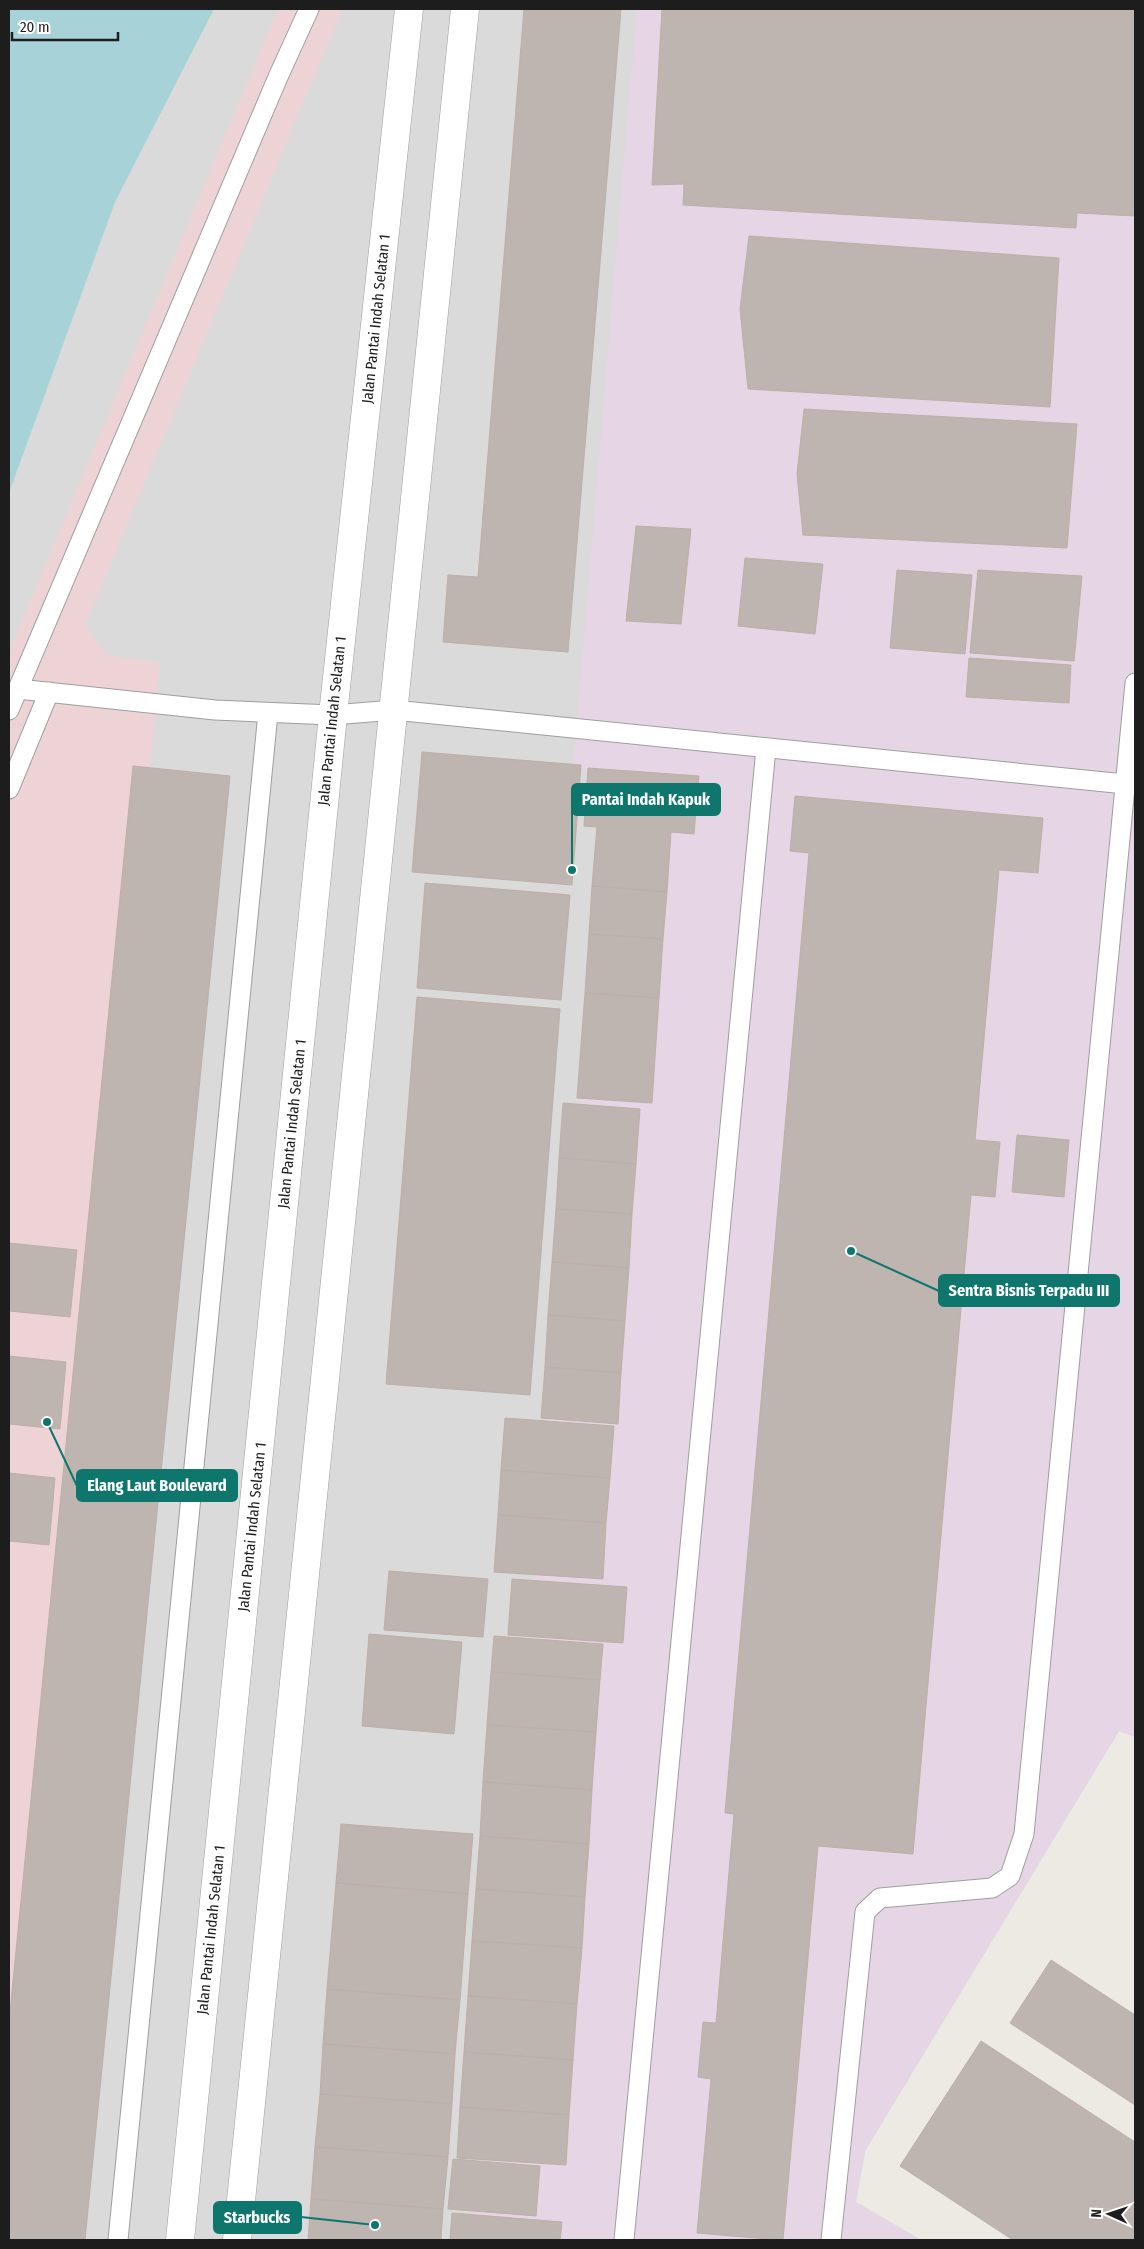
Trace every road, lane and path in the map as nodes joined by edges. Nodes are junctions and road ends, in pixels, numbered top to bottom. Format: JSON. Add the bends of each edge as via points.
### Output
{"nodes":[{"id":1,"x":309,"y":9,"type":"edge"},
{"id":2,"x":409,"y":9,"type":"edge"},
{"id":3,"x":465,"y":9,"type":"edge"},
{"id":4,"x":1135,"y":683,"type":"edge"},
{"id":5,"x":18,"y":689,"type":"junction"},
{"id":6,"x":49,"y":692,"type":"junction"},
{"id":7,"x":9,"y":710,"type":"edge"},
{"id":8,"x":394,"y":710,"type":"junction"},
{"id":9,"x":268,"y":712,"type":"junction"},
{"id":10,"x":333,"y":715,"type":"junction"},
{"id":11,"x":766,"y":748,"type":"junction"},
{"id":12,"x":1131,"y":785,"type":"edge"},
{"id":13,"x":9,"y":789,"type":"edge"},
{"id":14,"x":118,"y":2240,"type":"edge"},
{"id":15,"x":180,"y":2240,"type":"edge"},
{"id":16,"x":237,"y":2240,"type":"edge"},
{"id":17,"x":624,"y":2240,"type":"edge"},
{"id":18,"x":831,"y":2240,"type":"edge"}],
"edges":[{"from":1,"to":5,"type":"lane"},
{"from":2,"to":10,"type":"street","name":"Jalan Pantai Indah Selatan 1"},
{"from":3,"to":8,"type":"street"},
{"from":4,"to":12,"type":"lane"},
{"from":5,"to":6,"type":"lane"},
{"from":5,"to":7,"type":"lane"},
{"from":6,"to":9,"type":"lane","via":[[215,710]]},
{"from":6,"to":13,"type":"lane"},
{"from":8,"to":10,"type":"lane"},
{"from":8,"to":11,"type":"lane"},
{"from":8,"to":16,"type":"street"},
{"from":9,"to":10,"type":"lane"},
{"from":9,"to":14,"type":"lane"},
{"from":10,"to":15,"type":"street","name":"Jalan Pantai Indah Selatan 1"},
{"from":11,"to":12,"type":"lane"},
{"from":11,"to":17,"type":"lane"},
{"from":12,"to":18,"type":"lane","via":[[1024,1834],[1010,1876],[992,1888],[880,1898],[865,1912]]}]}
